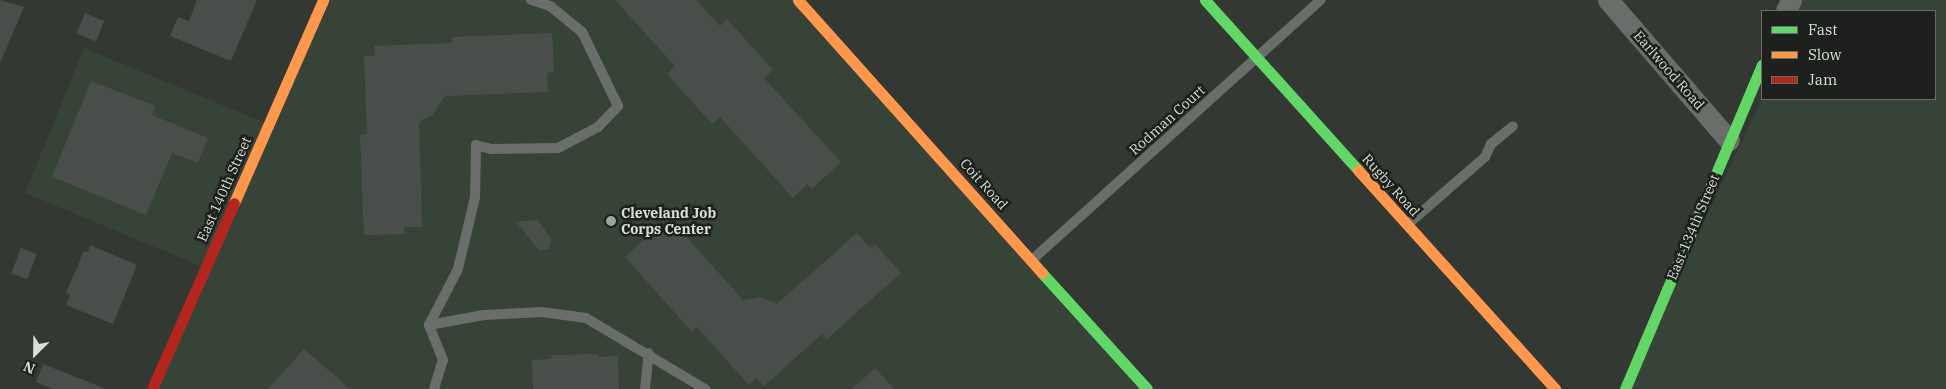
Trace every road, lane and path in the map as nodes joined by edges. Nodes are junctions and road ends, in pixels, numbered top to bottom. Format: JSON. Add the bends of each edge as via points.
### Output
{"nodes":[{"id":1,"x":323,"y":0,"type":"edge"},
{"id":2,"x":531,"y":0,"type":"edge"},
{"id":3,"x":798,"y":0,"type":"edge"},
{"id":4,"x":1205,"y":0,"type":"edge"},
{"id":5,"x":1321,"y":0,"type":"edge"},
{"id":6,"x":1608,"y":0,"type":"edge"},
{"id":7,"x":1256,"y":58,"type":"junction"},
{"id":8,"x":1761,"y":67,"type":"edge"},
{"id":9,"x":1513,"y":126,"type":"dead end"},
{"id":10,"x":1729,"y":140,"type":"junction"},
{"id":11,"x":1407,"y":225,"type":"junction"},
{"id":12,"x":1032,"y":260,"type":"junction"},
{"id":13,"x":429,"y":325,"type":"junction"},
{"id":14,"x":649,"y":353,"type":"junction"},
{"id":15,"x":152,"y":389,"type":"edge"},
{"id":16,"x":434,"y":389,"type":"edge"},
{"id":17,"x":645,"y":389,"type":"edge"},
{"id":18,"x":705,"y":389,"type":"edge"},
{"id":19,"x":1147,"y":389,"type":"edge"},
{"id":20,"x":1555,"y":389,"type":"edge"},
{"id":21,"x":1625,"y":389,"type":"edge"}],
"edges":[{"from":1,"to":15,"type":"street","name":"East 140th Street"},
{"from":2,"to":13,"type":"lane","via":[[550,6],[582,32],[618,106],[598,127],[558,148],[491,149],[476,145],[475,197],[458,269]]},
{"from":3,"to":12,"type":"street","name":"Coit Road"},
{"from":4,"to":7,"type":"street","name":"Rugby Road"},
{"from":5,"to":7,"type":"lane","name":"Rodman Court"},
{"from":6,"to":10,"type":"street","name":"Earlwood Road"},
{"from":7,"to":11,"type":"street","name":"Rugby Road"},
{"from":7,"to":12,"type":"lane","name":"Rodman Court"},
{"from":8,"to":10,"type":"street","name":"East 134th Street"},
{"from":9,"to":11,"type":"lane","via":[[1491,144],[1485,157]]},
{"from":10,"to":21,"type":"street","name":"East 134th Street"},
{"from":11,"to":20,"type":"street","name":"Rugby Road"},
{"from":12,"to":19,"type":"street","name":"Coit Road"},
{"from":13,"to":14,"type":"lane","via":[[484,315],[542,312],[586,318]]},
{"from":13,"to":16,"type":"lane","via":[[443,360]]},
{"from":14,"to":17,"type":"lane"},
{"from":14,"to":18,"type":"lane"}]}
